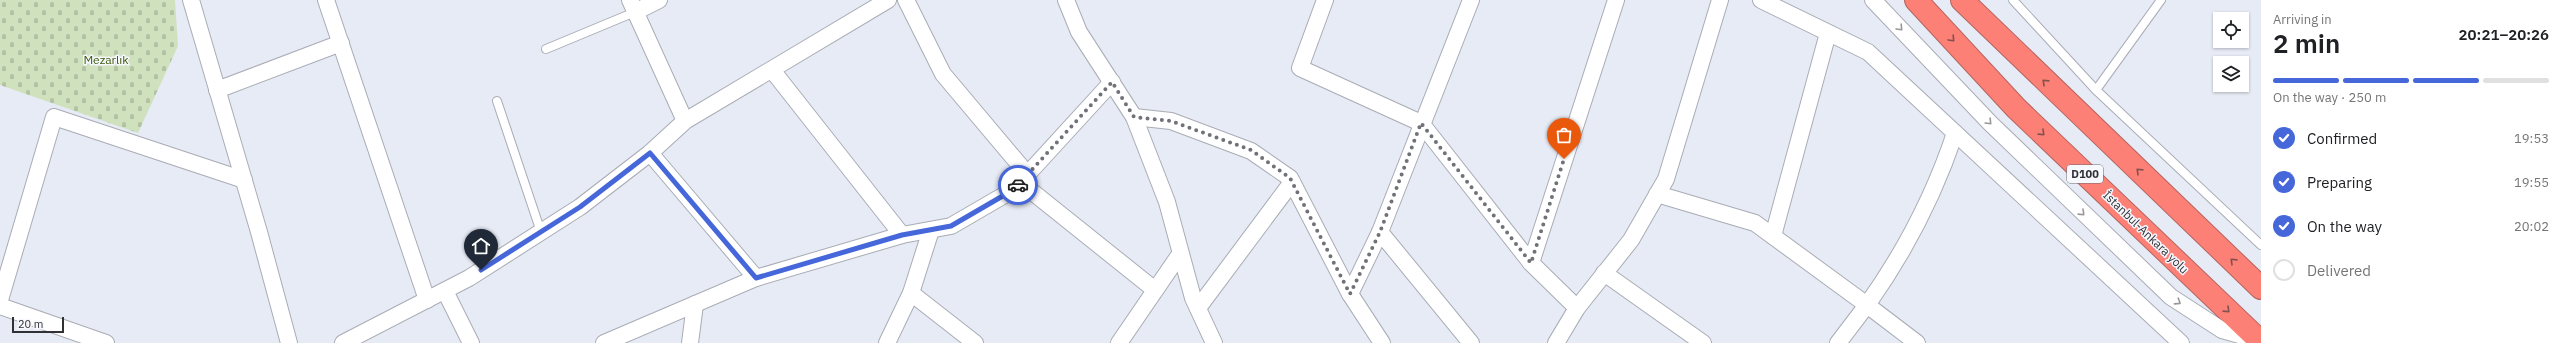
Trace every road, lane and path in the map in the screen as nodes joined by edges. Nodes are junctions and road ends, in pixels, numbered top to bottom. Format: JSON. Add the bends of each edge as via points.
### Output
{"nodes":[{"id":1,"x":191,"y":0,"type":"edge"},
{"id":2,"x":326,"y":0,"type":"edge"},
{"id":3,"x":659,"y":0,"type":"edge"},
{"id":4,"x":888,"y":0,"type":"edge"},
{"id":5,"x":906,"y":0,"type":"edge"},
{"id":6,"x":1066,"y":0,"type":"edge"},
{"id":7,"x":1325,"y":0,"type":"edge"},
{"id":8,"x":1471,"y":0,"type":"edge"},
{"id":9,"x":1616,"y":0,"type":"edge"},
{"id":10,"x":1720,"y":0,"type":"edge"},
{"id":11,"x":1761,"y":0,"type":"edge"},
{"id":12,"x":1873,"y":0,"type":"edge"},
{"id":13,"x":1916,"y":0,"type":"edge"},
{"id":14,"x":1962,"y":0,"type":"edge"},
{"id":15,"x":2013,"y":0,"type":"edge"},
{"id":16,"x":2025,"y":0,"type":"edge"},
{"id":17,"x":2161,"y":0,"type":"edge"},
{"id":18,"x":633,"y":6,"type":"edge"},
{"id":19,"x":2020,"y":8,"type":"junction"},
{"id":20,"x":1828,"y":33,"type":"junction"},
{"id":21,"x":341,"y":44,"type":"junction"},
{"id":22,"x":546,"y":49,"type":"dead end"},
{"id":23,"x":772,"y":70,"type":"junction"},
{"id":24,"x":1112,"y":82,"type":"junction"},
{"id":25,"x":217,"y":90,"type":"junction"},
{"id":26,"x":2096,"y":90,"type":"junction"},
{"id":27,"x":497,"y":101,"type":"dead end"},
{"id":28,"x":1134,"y":117,"type":"junction"},
{"id":29,"x":685,"y":121,"type":"junction"},
{"id":30,"x":1421,"y":123,"type":"junction"},
{"id":31,"x":1954,"y":133,"type":"junction"},
{"id":32,"x":650,"y":153,"type":"junction"},
{"id":33,"x":1024,"y":178,"type":"junction"},
{"id":34,"x":244,"y":180,"type":"junction"},
{"id":35,"x":1292,"y":182,"type":"junction"},
{"id":36,"x":1657,"y":194,"type":"junction"},
{"id":37,"x":931,"y":230,"type":"junction"},
{"id":38,"x":540,"y":232,"type":"junction"},
{"id":39,"x":1380,"y":232,"type":"junction"},
{"id":40,"x":902,"y":235,"type":"junction"},
{"id":41,"x":1773,"y":236,"type":"junction"},
{"id":42,"x":2261,"y":245,"type":"edge"},
{"id":43,"x":1180,"y":254,"type":"junction"},
{"id":44,"x":1531,"y":263,"type":"junction"},
{"id":45,"x":1604,"y":274,"type":"junction"},
{"id":46,"x":756,"y":278,"type":"junction"},
{"id":47,"x":2261,"y":288,"type":"edge"},
{"id":48,"x":1156,"y":290,"type":"junction"},
{"id":49,"x":445,"y":291,"type":"junction"},
{"id":50,"x":911,"y":293,"type":"junction"},
{"id":51,"x":1350,"y":294,"type":"junction"},
{"id":52,"x":0,"y":300,"type":"edge"},
{"id":53,"x":427,"y":300,"type":"junction"},
{"id":54,"x":695,"y":304,"type":"junction"},
{"id":55,"x":1867,"y":305,"type":"junction"},
{"id":56,"x":0,"y":306,"type":"edge"},
{"id":57,"x":1198,"y":308,"type":"junction"},
{"id":58,"x":1577,"y":308,"type":"junction"},
{"id":59,"x":1376,"y":340,"type":"edge"},
{"id":60,"x":2260,"y":341,"type":"edge"},
{"id":61,"x":106,"y":343,"type":"edge"},
{"id":62,"x":289,"y":343,"type":"edge"},
{"id":63,"x":343,"y":343,"type":"edge"},
{"id":64,"x":471,"y":343,"type":"edge"},
{"id":65,"x":604,"y":343,"type":"edge"},
{"id":66,"x":690,"y":343,"type":"edge"},
{"id":67,"x":887,"y":343,"type":"edge"},
{"id":68,"x":975,"y":343,"type":"edge"},
{"id":69,"x":1119,"y":343,"type":"edge"},
{"id":70,"x":1214,"y":343,"type":"edge"},
{"id":71,"x":1471,"y":343,"type":"edge"},
{"id":72,"x":1556,"y":343,"type":"edge"},
{"id":73,"x":1703,"y":343,"type":"edge"},
{"id":74,"x":1838,"y":343,"type":"edge"},
{"id":75,"x":1917,"y":343,"type":"edge"},
{"id":76,"x":2181,"y":343,"type":"edge"}],
"edges":[{"from":1,"to":25,"type":"street"},
{"from":2,"to":21,"type":"street"},
{"from":3,"to":18,"type":"street"},
{"from":4,"to":23,"type":"street"},
{"from":5,"to":33,"type":"street","via":[[943,74]]},
{"from":6,"to":24,"type":"street","via":[[1079,32]]},
{"from":7,"to":30,"type":"street","via":[[1300,68]]},
{"from":8,"to":30,"type":"street"},
{"from":9,"to":44,"type":"street"},
{"from":10,"to":36,"type":"street","via":[[1666,179]]},
{"from":11,"to":20,"type":"street"},
{"from":12,"to":60,"type":"street","one_way":true,"via":[[1990,123],[2171,297],[2222,330]]},
{"from":13,"to":60,"type":"highway","name":"İstanbul-Ankara yolu","number":"D100","one_way":true,"via":[[2016,108]]},
{"from":47,"to":14,"type":"highway","one_way":true},
{"from":15,"to":19,"type":"lane"},
{"from":16,"to":19,"type":"lane"},
{"from":17,"to":26,"type":"lane"},
{"from":18,"to":22,"type":"lane"},
{"from":18,"to":29,"type":"street"},
{"from":19,"to":26,"type":"lane"},
{"from":20,"to":31,"type":"street","via":[[1868,52]]},
{"from":20,"to":41,"type":"street"},
{"from":21,"to":25,"type":"street"},
{"from":21,"to":53,"type":"street"},
{"from":23,"to":29,"type":"street"},
{"from":23,"to":40,"type":"street"},
{"from":24,"to":28,"type":"street"},
{"from":24,"to":33,"type":"street"},
{"from":25,"to":34,"type":"street"},
{"from":26,"to":42,"type":"lane"},
{"from":27,"to":38,"type":"lane"},
{"from":28,"to":35,"type":"street","via":[[1171,121],[1251,150]]},
{"from":28,"to":43,"type":"street","via":[[1167,202]]},
{"from":29,"to":32,"type":"street"},
{"from":30,"to":39,"type":"street"},
{"from":30,"to":44,"type":"street"},
{"from":31,"to":55,"type":"street","via":[[1946,161],[1895,266]]},
{"from":31,"to":76,"type":"street"},
{"from":32,"to":38,"type":"street","via":[[580,207]]},
{"from":32,"to":46,"type":"street"},
{"from":33,"to":37,"type":"street","via":[[1013,190],[951,226]]},
{"from":33,"to":48,"type":"street"},
{"from":34,"to":52,"type":"street","via":[[54,117]]},
{"from":34,"to":62,"type":"street"},
{"from":35,"to":51,"type":"street"},
{"from":35,"to":57,"type":"street"},
{"from":36,"to":41,"type":"street","via":[[1755,223]]},
{"from":36,"to":45,"type":"street","via":[[1631,240]]},
{"from":37,"to":40,"type":"street"},
{"from":37,"to":50,"type":"street"},
{"from":38,"to":49,"type":"street"},
{"from":39,"to":51,"type":"street"},
{"from":39,"to":71,"type":"street"},
{"from":40,"to":46,"type":"street"},
{"from":41,"to":55,"type":"street"},
{"from":43,"to":48,"type":"street"},
{"from":43,"to":57,"type":"street"},
{"from":44,"to":58,"type":"street"},
{"from":45,"to":58,"type":"street"},
{"from":45,"to":73,"type":"street"},
{"from":46,"to":54,"type":"street"},
{"from":48,"to":69,"type":"street"},
{"from":49,"to":53,"type":"street"},
{"from":49,"to":64,"type":"street"},
{"from":50,"to":67,"type":"street"},
{"from":50,"to":68,"type":"street"},
{"from":51,"to":59,"type":"street"},
{"from":53,"to":63,"type":"street"},
{"from":54,"to":65,"type":"street"},
{"from":54,"to":66,"type":"street"},
{"from":55,"to":74,"type":"street"},
{"from":55,"to":75,"type":"street"},
{"from":56,"to":61,"type":"street"},
{"from":57,"to":70,"type":"street"},
{"from":58,"to":72,"type":"street"}]}
